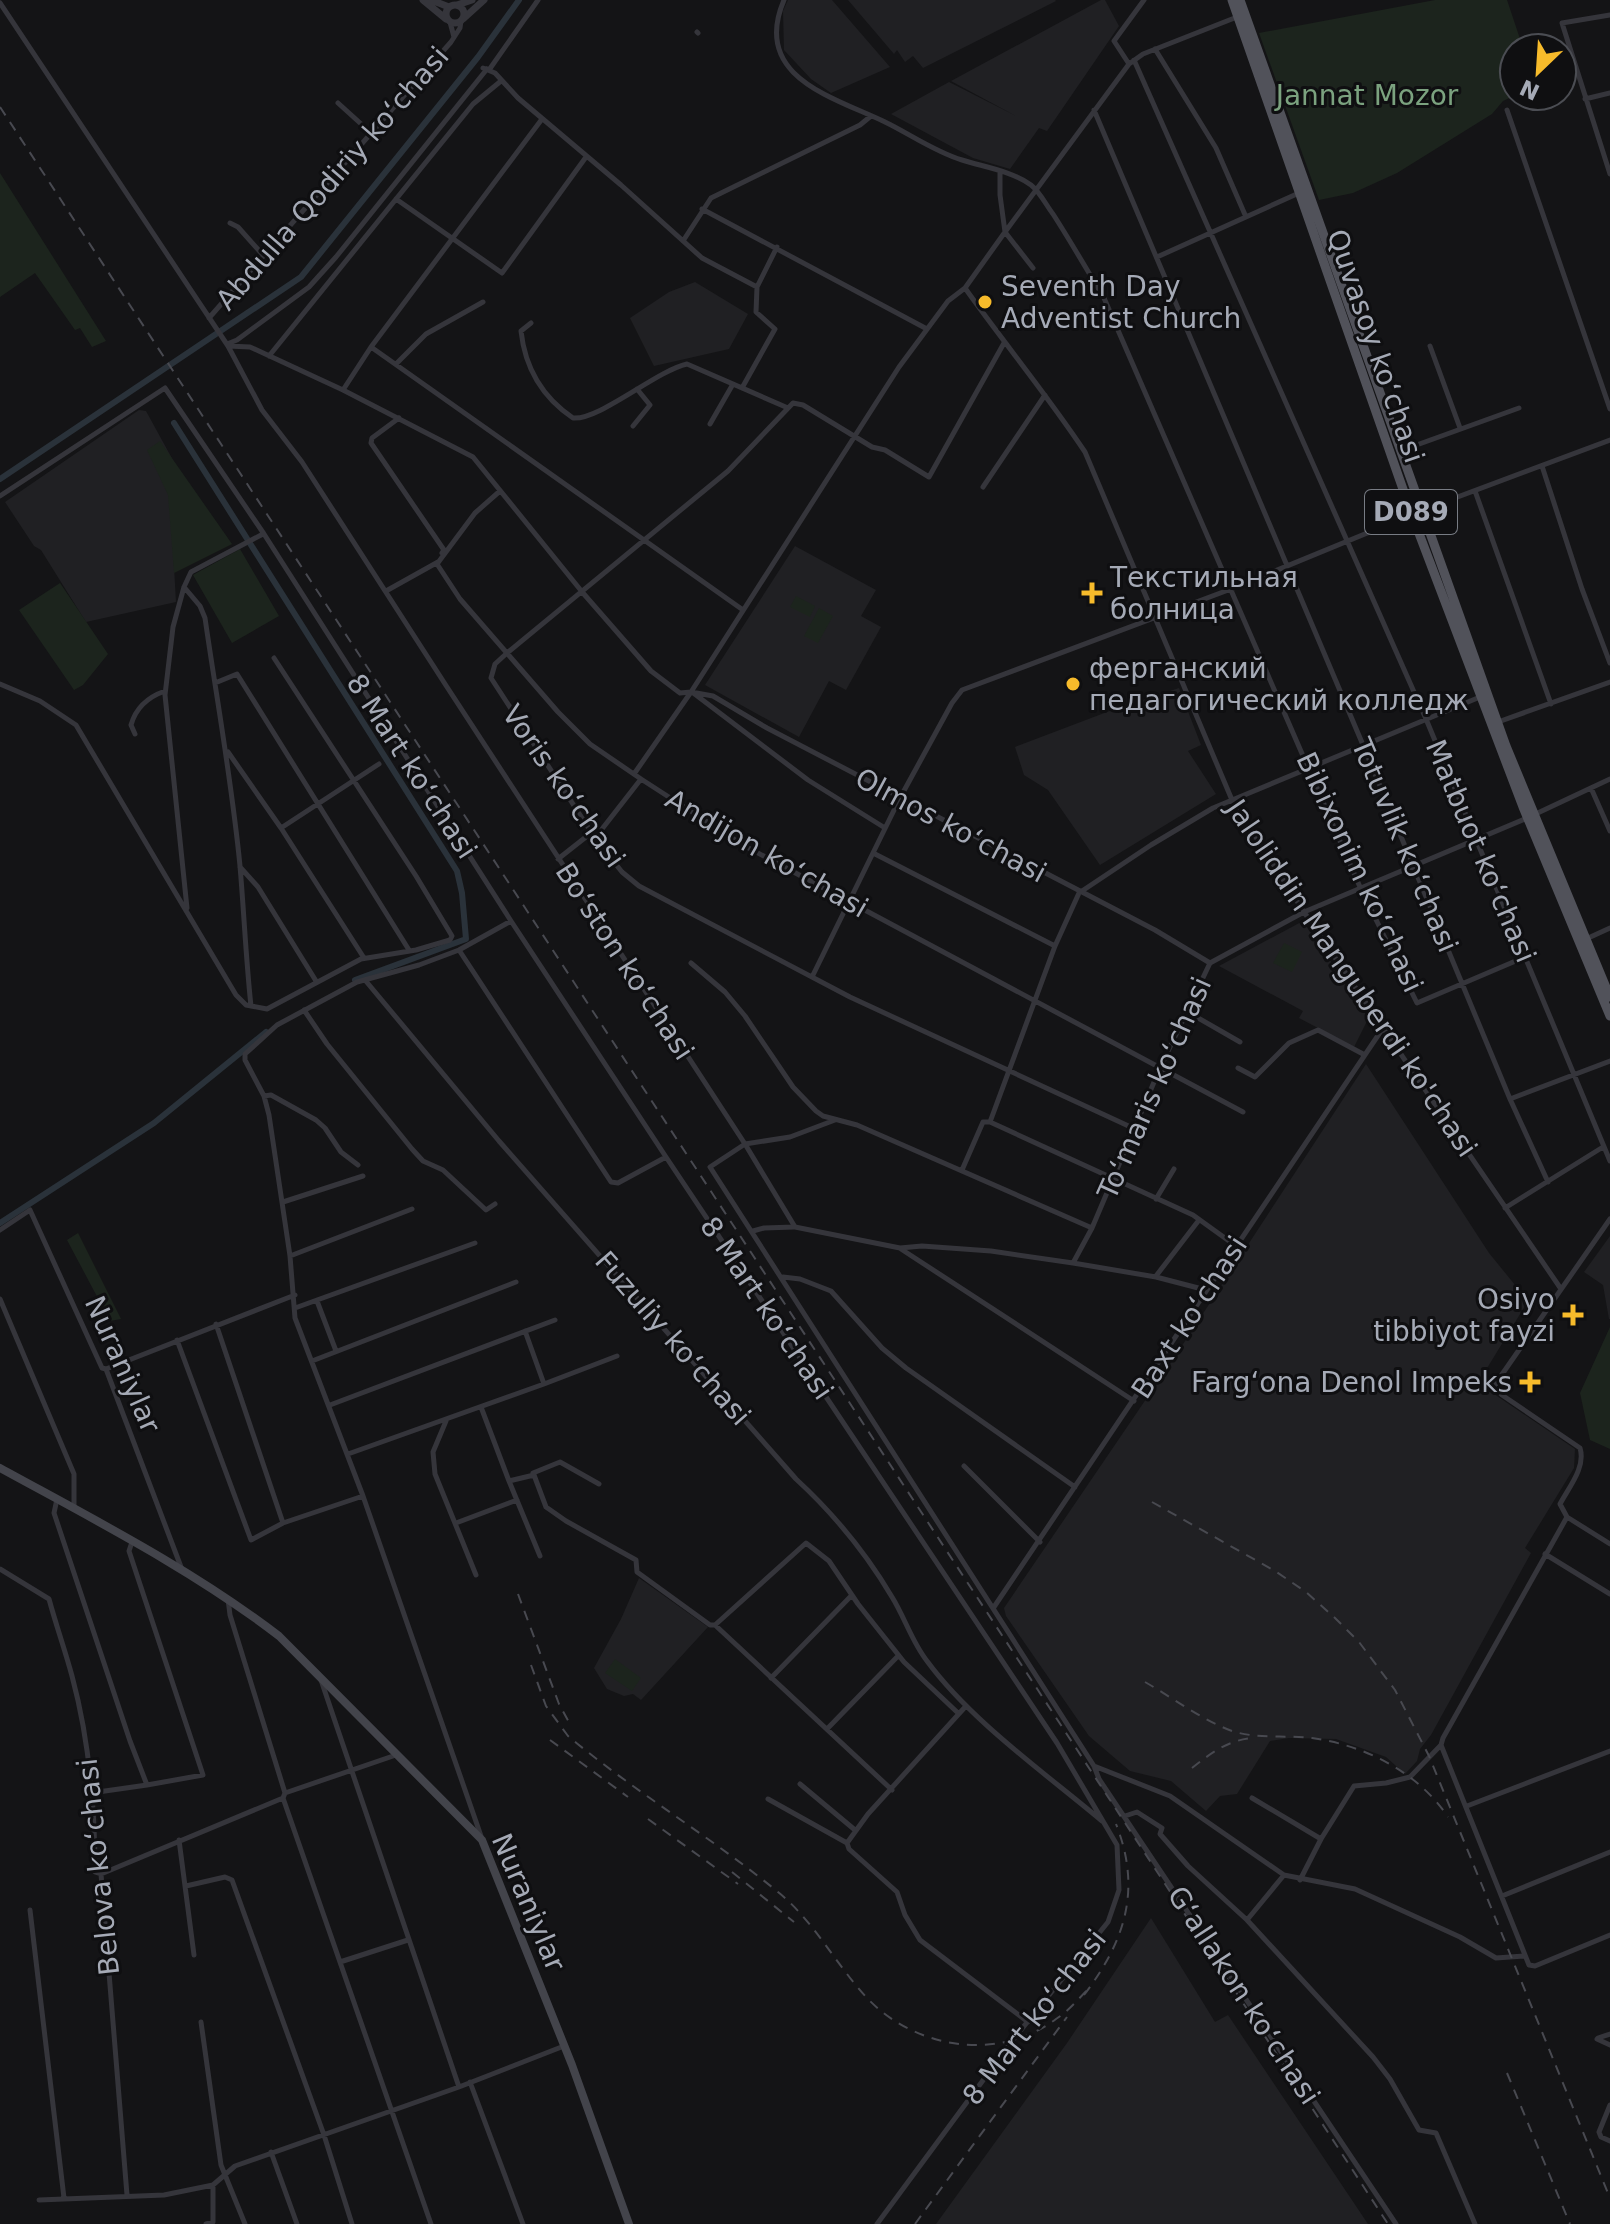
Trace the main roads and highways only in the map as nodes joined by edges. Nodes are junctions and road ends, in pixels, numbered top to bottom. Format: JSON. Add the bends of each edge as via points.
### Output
{"nodes":[{"id":1,"x":1232,"y":0,"type":"edge"},
{"id":2,"x":1240,"y":0,"type":"edge"},
{"id":3,"x":1417,"y":513,"type":"junction"},
{"id":4,"x":1530,"y":816,"type":"junction"},
{"id":5,"x":1610,"y":997,"type":"edge"},
{"id":6,"x":1610,"y":1016,"type":"edge"},
{"id":7,"x":0,"y":1468,"type":"edge"},
{"id":8,"x":629,"y":2224,"type":"edge"}],
"edges":[{"from":1,"to":3,"type":"main road","name":"Quvasoy koʻchasi","number":"D089"},
{"from":2,"to":3,"type":"main road","name":"Quvasoy koʻchasi","number":"D089","via":[[1400,451]]},
{"from":3,"to":4,"type":"main road","name":"Quvasoy koʻchasi","number":"D089"},
{"from":3,"to":4,"type":"main road","name":"Quvasoy koʻchasi","number":"D089","via":[[1480,697]]},
{"from":4,"to":5,"type":"main road","name":"Quvasoy koʻchasi","number":"D089"},
{"from":4,"to":6,"type":"main road","name":"Quvasoy koʻchasi","number":"D089"},
{"from":7,"to":8,"type":"main road","name":"Nuraniylar","via":[[182,1571],[279,1636],[482,1840]]}]}
